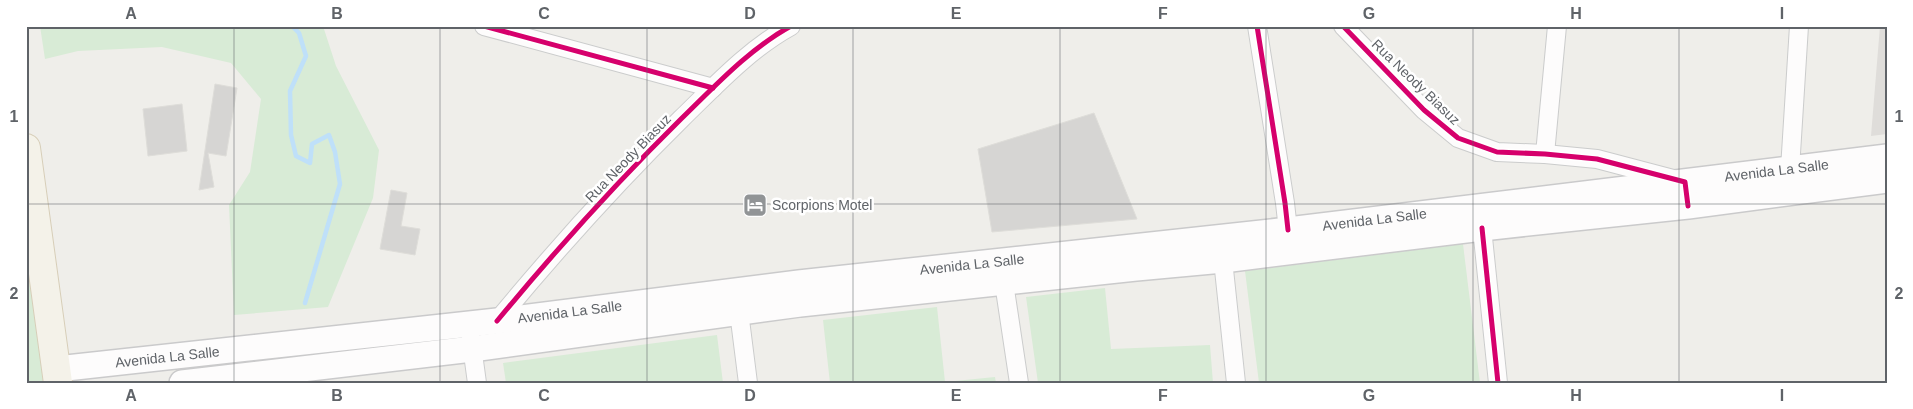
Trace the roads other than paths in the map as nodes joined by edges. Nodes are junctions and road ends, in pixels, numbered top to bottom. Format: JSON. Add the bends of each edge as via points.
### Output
{"nodes":[{"id":1,"x":484,"y":26,"type":"edge"},
{"id":2,"x":790,"y":26,"type":"edge"},
{"id":3,"x":1257,"y":26,"type":"edge"},
{"id":4,"x":1343,"y":26,"type":"edge"},
{"id":5,"x":1558,"y":26,"type":"edge"},
{"id":6,"x":1799,"y":26,"type":"edge"},
{"id":7,"x":713,"y":88,"type":"junction"},
{"id":8,"x":26,"y":148,"type":"edge"},
{"id":9,"x":1545,"y":154,"type":"junction"},
{"id":10,"x":1887,"y":157,"type":"edge"},
{"id":11,"x":1790,"y":169,"type":"junction"},
{"id":12,"x":1887,"y":180,"type":"edge"},
{"id":13,"x":1686,"y":194,"type":"junction"},
{"id":14,"x":1482,"y":228,"type":"junction"},
{"id":15,"x":1288,"y":230,"type":"junction"},
{"id":16,"x":1135,"y":257,"type":"junction"},
{"id":17,"x":1223,"y":260,"type":"junction"},
{"id":18,"x":1004,"y":283,"type":"junction"},
{"id":19,"x":800,"y":294,"type":"junction"},
{"id":20,"x":739,"y":312,"type":"junction"},
{"id":21,"x":497,"y":321,"type":"junction"},
{"id":22,"x":469,"y":324,"type":"junction"},
{"id":23,"x":472,"y":349,"type":"junction"},
{"id":24,"x":58,"y":376,"type":"edge"},
{"id":25,"x":182,"y":383,"type":"edge"},
{"id":26,"x":477,"y":383,"type":"edge"},
{"id":27,"x":748,"y":383,"type":"edge"},
{"id":28,"x":1019,"y":383,"type":"edge"},
{"id":29,"x":1236,"y":383,"type":"edge"},
{"id":30,"x":1498,"y":383,"type":"edge"}],
"edges":[{"from":1,"to":7,"type":"street"},
{"from":2,"to":7,"type":"street","name":"Rua Neody Biasuz","via":[[772,36]]},
{"from":3,"to":15,"type":"street"},
{"from":4,"to":9,"type":"street","name":"Rua Neody Biasuz","via":[[1424,110],[1458,138],[1497,152]]},
{"from":5,"to":9,"type":"street"},
{"from":6,"to":11,"type":"street"},
{"from":7,"to":21,"type":"street","name":"Rua Neody Biasuz","via":[[623,176]]},
{"from":8,"to":24,"type":"main road"},
{"from":9,"to":13,"type":"street","name":"Rua Neody Biasuz","via":[[1598,159]]},
{"from":10,"to":11,"type":"main road","name":"Avenida La Salle"},
{"from":11,"to":13,"type":"main road","name":"Avenida La Salle"},
{"from":12,"to":13,"type":"main road","name":"Avenida La Salle"},
{"from":13,"to":14,"type":"main road","name":"Avenida La Salle"},
{"from":13,"to":15,"type":"main road","name":"Avenida La Salle"},
{"from":14,"to":17,"type":"main road","name":"Avenida La Salle"},
{"from":14,"to":30,"type":"street"},
{"from":15,"to":16,"type":"main road","name":"Avenida La Salle"},
{"from":16,"to":17,"type":"main road","name":"Avenida La Salle"},
{"from":16,"to":18,"type":"main road","name":"Avenida La Salle"},
{"from":16,"to":19,"type":"main road","name":"Avenida La Salle"},
{"from":17,"to":29,"type":"street"},
{"from":18,"to":19,"type":"main road","name":"Avenida La Salle"},
{"from":18,"to":28,"type":"street"},
{"from":19,"to":20,"type":"main road","name":"Avenida La Salle"},
{"from":19,"to":21,"type":"main road","name":"Avenida La Salle"},
{"from":20,"to":23,"type":"main road","name":"Avenida La Salle"},
{"from":20,"to":27,"type":"street"},
{"from":21,"to":22,"type":"main road","name":"Avenida La Salle"},
{"from":22,"to":23,"type":"street"},
{"from":22,"to":24,"type":"main road","name":"Avenida La Salle"},
{"from":23,"to":25,"type":"main road","name":"Avenida La Salle"},
{"from":23,"to":26,"type":"street"}]}
